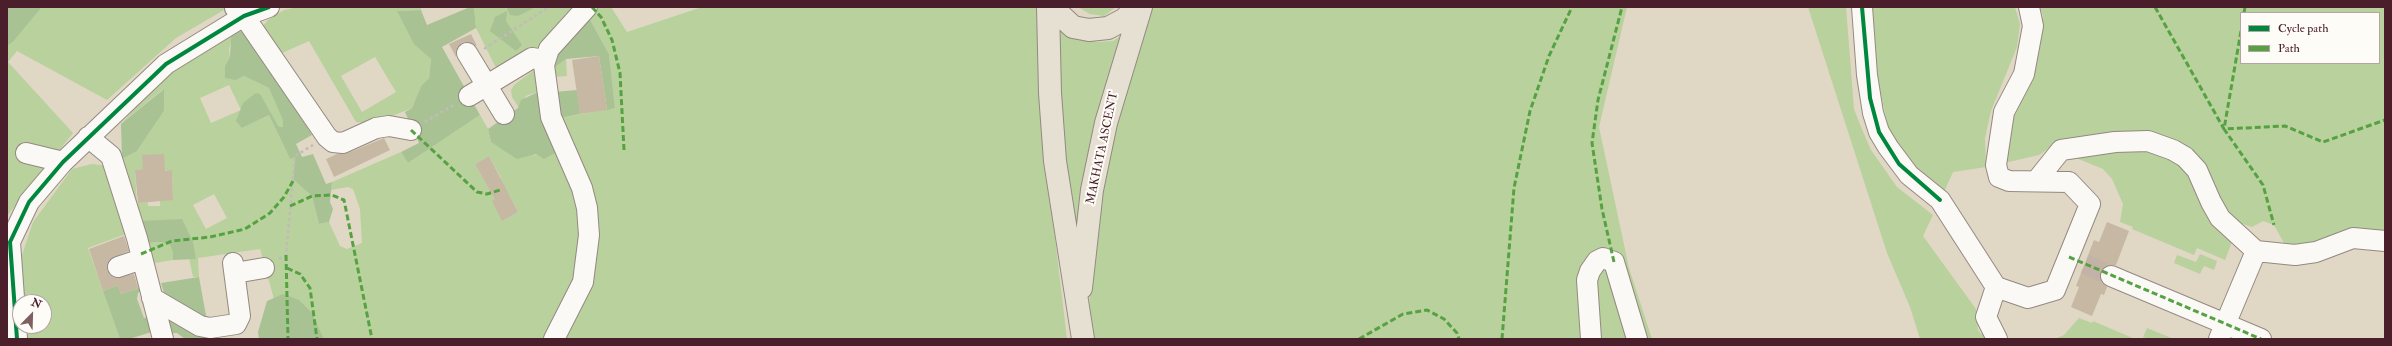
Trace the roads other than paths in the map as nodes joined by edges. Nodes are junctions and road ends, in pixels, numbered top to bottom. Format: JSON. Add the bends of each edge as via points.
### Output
{"nodes":[{"id":1,"x":269,"y":7,"type":"edge"},
{"id":2,"x":587,"y":7,"type":"edge"},
{"id":3,"x":1048,"y":7,"type":"edge"},
{"id":4,"x":1055,"y":7,"type":"edge"},
{"id":5,"x":1136,"y":7,"type":"edge"},
{"id":6,"x":1141,"y":7,"type":"edge"},
{"id":7,"x":1862,"y":7,"type":"edge"},
{"id":8,"x":2029,"y":7,"type":"edge"},
{"id":9,"x":239,"y":11,"type":"edge"},
{"id":10,"x":469,"y":56,"type":"road end"},
{"id":11,"x":545,"y":60,"type":"junction"},
{"id":12,"x":487,"y":86,"type":"junction"},
{"id":13,"x":469,"y":96,"type":"road end"},
{"id":14,"x":504,"y":114,"type":"dead end"},
{"id":15,"x":410,"y":130,"type":"road end"},
{"id":16,"x":88,"y":137,"type":"junction"},
{"id":17,"x":26,"y":153,"type":"dead end"},
{"id":18,"x":63,"y":162,"type":"junction"},
{"id":19,"x":2037,"y":180,"type":"junction"},
{"id":20,"x":2385,"y":241,"type":"edge"},
{"id":21,"x":8,"y":245,"type":"edge"},
{"id":22,"x":2256,"y":251,"type":"junction"},
{"id":23,"x":142,"y":259,"type":"junction"},
{"id":24,"x":118,"y":267,"type":"dead end"},
{"id":25,"x":264,"y":268,"type":"road end"},
{"id":26,"x":2112,"y":276,"type":"tunnel mouth"},
{"id":27,"x":1996,"y":287,"type":"junction"},
{"id":28,"x":152,"y":298,"type":"junction"},
{"id":29,"x":1078,"y":317,"type":"junction"},
{"id":30,"x":16,"y":339,"type":"edge"},
{"id":31,"x":163,"y":339,"type":"edge"},
{"id":32,"x":554,"y":339,"type":"edge"},
{"id":33,"x":1083,"y":339,"type":"edge"},
{"id":34,"x":1591,"y":339,"type":"edge"},
{"id":35,"x":1637,"y":339,"type":"edge"},
{"id":36,"x":1997,"y":339,"type":"edge"},
{"id":37,"x":2219,"y":339,"type":"edge"},
{"id":38,"x":2261,"y":339,"type":"edge"}],
"edges":[{"from":1,"to":9,"type":"street"},
{"from":2,"to":11,"type":"street","via":[[549,49]]},
{"from":3,"to":29,"type":"main road","name":"MAKHATA ASCENT","via":[[1055,161]]},
{"from":4,"to":5,"type":"main road","via":[[1073,26],[1090,30],[1108,28],[1125,19]]},
{"from":6,"to":29,"type":"main road","name":"MAKHATA ASCENT","via":[[1106,123],[1092,190]]},
{"from":7,"to":27,"type":"street","via":[[1870,98],[1879,132],[1899,164],[1940,200]]},
{"from":8,"to":19,"type":"street","via":[[2034,26],[2024,74],[2004,112],[1996,165],[1999,177],[2009,181]]},
{"from":9,"to":15,"type":"street","via":[[333,142],[343,143],[376,128],[389,126]]},
{"from":9,"to":16,"type":"street","via":[[166,64]]},
{"from":10,"to":12,"type":"street"},
{"from":11,"to":12,"type":"street","via":[[532,58]]},
{"from":11,"to":32,"type":"street","via":[[545,83],[551,117],[582,188],[589,234],[583,282]]},
{"from":12,"to":13,"type":"street"},
{"from":12,"to":14,"type":"street"},
{"from":16,"to":18,"type":"street"},
{"from":16,"to":23,"type":"street","via":[[111,156]]},
{"from":17,"to":18,"type":"street"},
{"from":18,"to":21,"type":"street","via":[[29,202]]},
{"from":19,"to":22,"type":"street","via":[[2061,150],[2115,142],[2148,141],[2186,158],[2197,170],[2220,218]]},
{"from":19,"to":27,"type":"street","via":[[2069,182],[2090,204],[2077,260],[2055,290],[2028,298]]},
{"from":20,"to":22,"type":"street","via":[[2353,238],[2316,252],[2295,255]]},
{"from":21,"to":30,"type":"street"},
{"from":22,"to":37,"type":"street"},
{"from":23,"to":24,"type":"street"},
{"from":23,"to":28,"type":"street"},
{"from":25,"to":28,"type":"street","via":[[234,268],[240,316],[236,324],[210,328],[200,326]]},
{"from":26,"to":38,"type":"street"},
{"from":27,"to":36,"type":"street","via":[[1986,317]]},
{"from":28,"to":31,"type":"street"},
{"from":29,"to":33,"type":"main road","name":"MAKHATA ASCENT"},
{"from":34,"to":35,"type":"street","via":[[1587,280],[1597,261],[1603,258],[1614,262]]}]}
